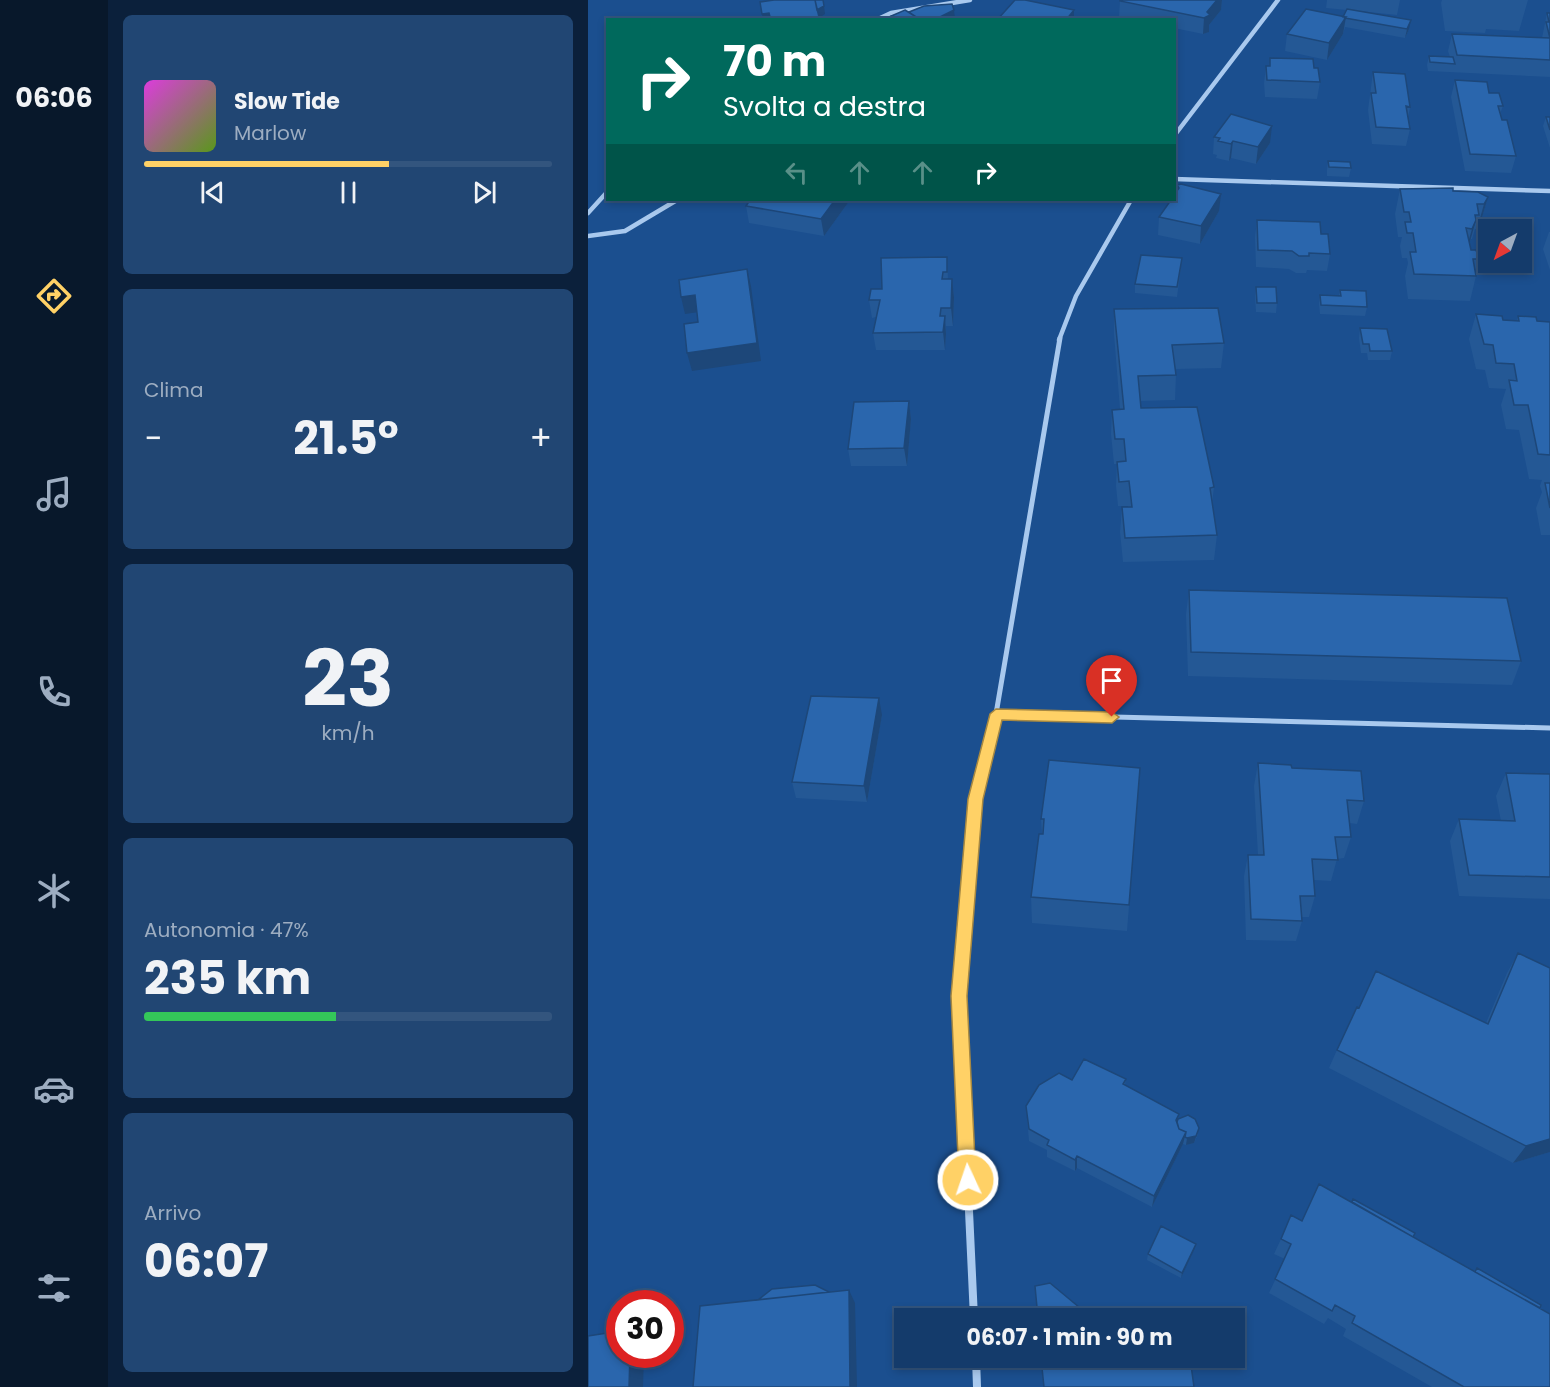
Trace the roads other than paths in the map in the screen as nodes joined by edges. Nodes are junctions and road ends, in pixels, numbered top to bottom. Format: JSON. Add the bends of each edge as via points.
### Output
{"nodes":[{"id":1,"x":970,"y":0,"type":"edge"},
{"id":2,"x":1278,"y":0,"type":"edge"},
{"id":3,"x":880,"y":18,"type":"edge"},
{"id":4,"x":1176,"y":133,"type":"edge"},
{"id":5,"x":1176,"y":179,"type":"edge"},
{"id":6,"x":1550,"y":191,"type":"edge"},
{"id":7,"x":606,"y":193,"type":"edge"},
{"id":8,"x":676,"y":201,"type":"edge"},
{"id":9,"x":1130,"y":201,"type":"edge"},
{"id":10,"x":588,"y":213,"type":"edge"},
{"id":11,"x":588,"y":236,"type":"edge"},
{"id":12,"x":996,"y":714,"type":"junction"},
{"id":13,"x":1550,"y":728,"type":"edge"},
{"id":14,"x":974,"y":1308,"type":"edge"},
{"id":15,"x":976,"y":1368,"type":"edge"},
{"id":16,"x":977,"y":1387,"type":"edge"}],
"edges":[{"from":1,"to":3,"type":"street"},
{"from":2,"to":4,"type":"street"},
{"from":5,"to":6,"type":"street"},
{"from":7,"to":10,"type":"street"},
{"from":8,"to":11,"type":"street","via":[[637,228],[608,237]]},
{"from":9,"to":12,"type":"street","via":[[1076,296],[1057,346]]},
{"from":12,"to":13,"type":"street"},
{"from":12,"to":14,"type":"street","via":[[976,799],[959,996]]},
{"from":15,"to":16,"type":"street"}]}
